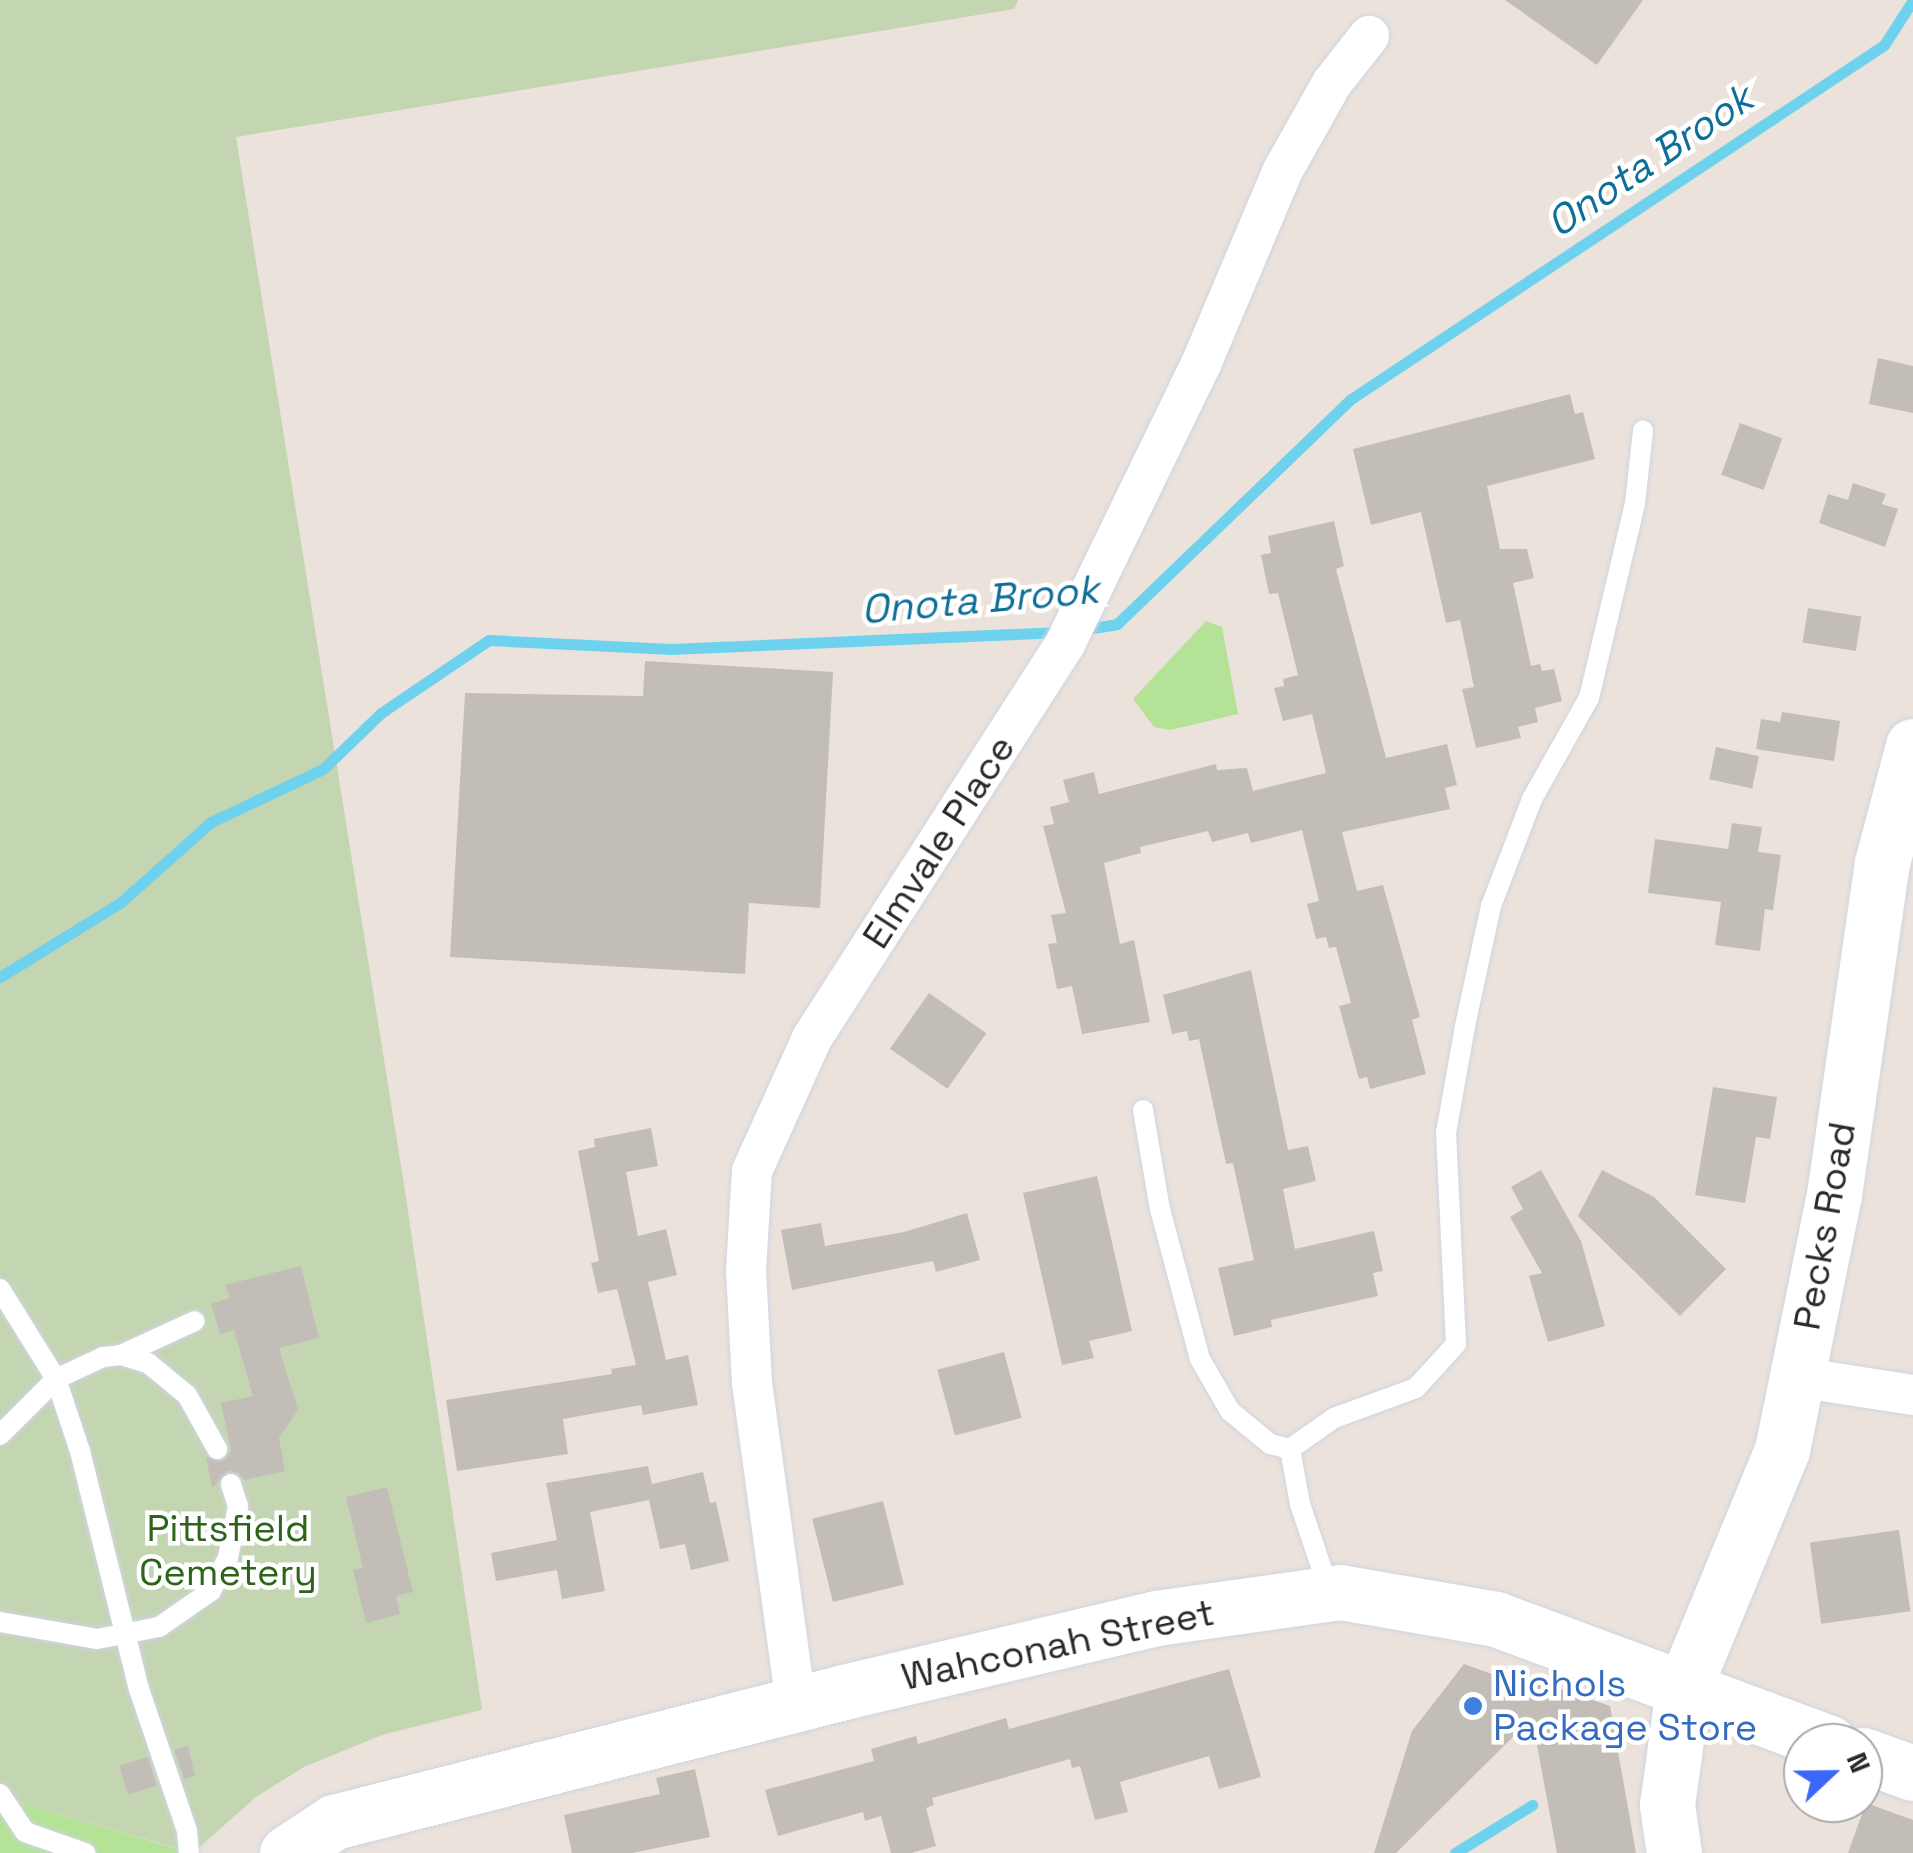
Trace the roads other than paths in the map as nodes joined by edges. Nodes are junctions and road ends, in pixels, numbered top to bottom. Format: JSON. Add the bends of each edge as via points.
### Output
{"nodes":[{"id":1,"x":1369,"y":36,"type":"dead end"},
{"id":2,"x":1643,"y":430,"type":"dead end"},
{"id":3,"x":1913,"y":746,"type":"edge"},
{"id":4,"x":1901,"y":836,"type":"edge"},
{"id":5,"x":1143,"y":1110,"type":"dead end"},
{"id":6,"x":0,"y":1290,"type":"edge"},
{"id":7,"x":195,"y":1321,"type":"dead end"},
{"id":8,"x":121,"y":1355,"type":"junction"},
{"id":9,"x":1797,"y":1377,"type":"junction"},
{"id":10,"x":56,"y":1379,"type":"junction"},
{"id":11,"x":1913,"y":1395,"type":"edge"},
{"id":12,"x":0,"y":1435,"type":"edge"},
{"id":13,"x":217,"y":1450,"type":"dead end"},
{"id":14,"x":1290,"y":1450,"type":"junction"},
{"id":15,"x":231,"y":1484,"type":"dead end"},
{"id":16,"x":1330,"y":1594,"type":"junction"},
{"id":17,"x":0,"y":1622,"type":"edge"},
{"id":18,"x":126,"y":1636,"type":"junction"},
{"id":19,"x":1683,"y":1690,"type":"junction"},
{"id":20,"x":796,"y":1704,"type":"junction"},
{"id":21,"x":1783,"y":1726,"type":"edge"},
{"id":22,"x":1883,"y":1763,"type":"edge"},
{"id":23,"x":1913,"y":1774,"type":"edge"},
{"id":24,"x":0,"y":1794,"type":"edge"},
{"id":25,"x":85,"y":1853,"type":"edge"},
{"id":26,"x":189,"y":1853,"type":"edge"},
{"id":27,"x":288,"y":1853,"type":"edge"},
{"id":28,"x":1674,"y":1853,"type":"edge"}],
"edges":[{"from":1,"to":20,"type":"street","name":"Elmvale Place","via":[[1332,83],[1282,172],[1202,364],[1073,629],[812,1038],[752,1170],[746,1271],[752,1384]]},
{"from":2,"to":14,"type":"lane","via":[[1635,504],[1589,698],[1532,799],[1491,906],[1465,1026],[1446,1133],[1456,1344],[1416,1388],[1334,1418]]},
{"from":3,"to":4,"type":"street","name":"Pecks Road"},
{"from":4,"to":9,"type":"street","name":"Pecks Road"},
{"from":5,"to":14,"type":"lane","via":[[1160,1209],[1200,1359],[1230,1411],[1270,1444]]},
{"from":6,"to":10,"type":"lane"},
{"from":7,"to":8,"type":"lane"},
{"from":8,"to":10,"type":"lane"},
{"from":8,"to":13,"type":"lane","via":[[148,1363],[187,1395]]},
{"from":9,"to":11,"type":"street"},
{"from":9,"to":19,"type":"street","name":"Pecks Road","via":[[1782,1450]]},
{"from":10,"to":12,"type":"lane"},
{"from":10,"to":18,"type":"lane"},
{"from":14,"to":16,"type":"lane"},
{"from":15,"to":18,"type":"lane","via":[[237,1526],[211,1590],[160,1628]]},
{"from":16,"to":19,"type":"street","name":"Wahconah Street","via":[[1496,1619]]},
{"from":16,"to":20,"type":"street","name":"Wahconah Street","via":[[1156,1618]]},
{"from":17,"to":18,"type":"lane","via":[[64,1637]]},
{"from":18,"to":26,"type":"lane"},
{"from":19,"to":21,"type":"street","name":"Wahconah Street"},
{"from":19,"to":28,"type":"street","name":"Pecks Road","via":[[1667,1805]]},
{"from":20,"to":27,"type":"street","name":"Wahconah Street","via":[[334,1822]]},
{"from":22,"to":23,"type":"street"},
{"from":24,"to":25,"type":"lane","via":[[25,1832]]}]}
